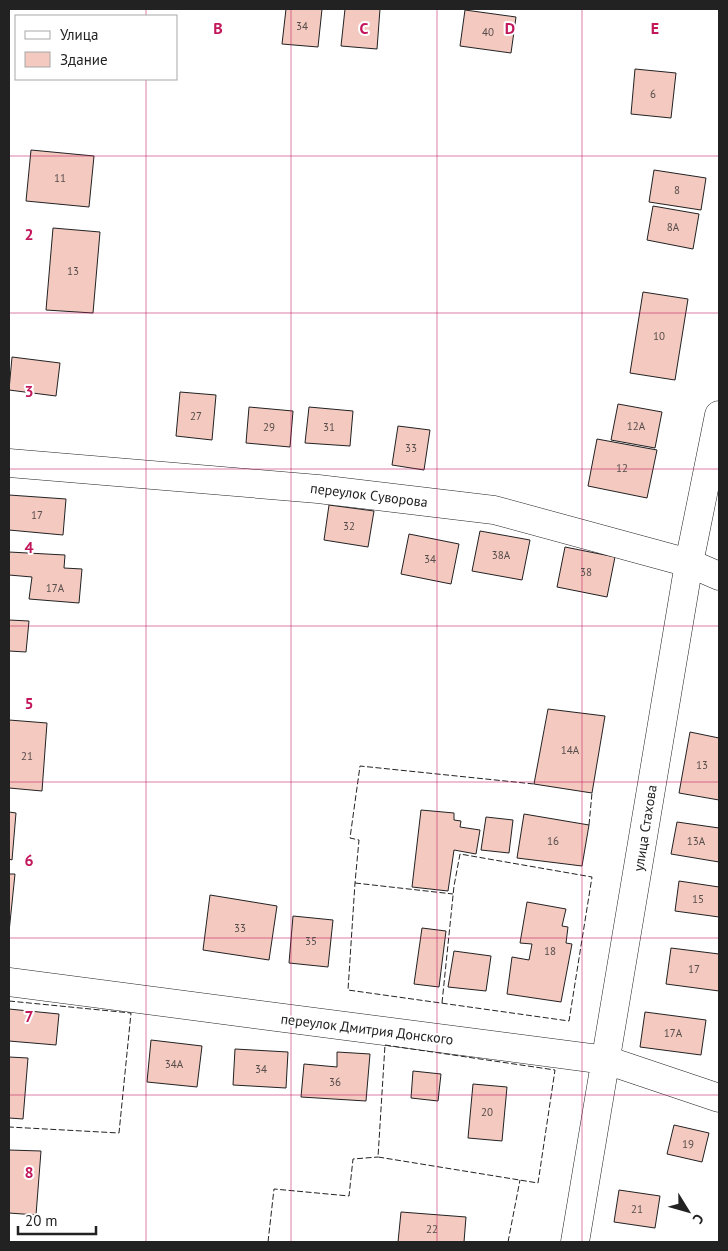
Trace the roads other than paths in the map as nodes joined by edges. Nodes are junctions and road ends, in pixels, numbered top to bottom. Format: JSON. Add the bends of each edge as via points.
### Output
{"nodes":[{"id":1,"x":719,"y":415,"type":"edge"},
{"id":2,"x":9,"y":463,"type":"edge"},
{"id":3,"x":689,"y":563,"type":"junction"},
{"id":4,"x":719,"y":576,"type":"edge"},
{"id":5,"x":9,"y":982,"type":"edge"},
{"id":6,"x":606,"y":1060,"type":"junction"},
{"id":7,"x":719,"y":1098,"type":"edge"},
{"id":8,"x":575,"y":1242,"type":"edge"}],
"edges":[{"from":1,"to":3,"type":"street","name":"улица Стахова"},
{"from":2,"to":3,"type":"street","name":"переулок Суворова","via":[[318,489],[494,510]]},
{"from":3,"to":4,"type":"street","name":"переулок Суворова"},
{"from":3,"to":6,"type":"street","name":"улица Стахова"},
{"from":5,"to":6,"type":"street","name":"переулок Дмитрия Донского"},
{"from":6,"to":7,"type":"street","name":"переулок Дмитрия Донского"},
{"from":6,"to":8,"type":"street","name":"улица Стахова"}]}
